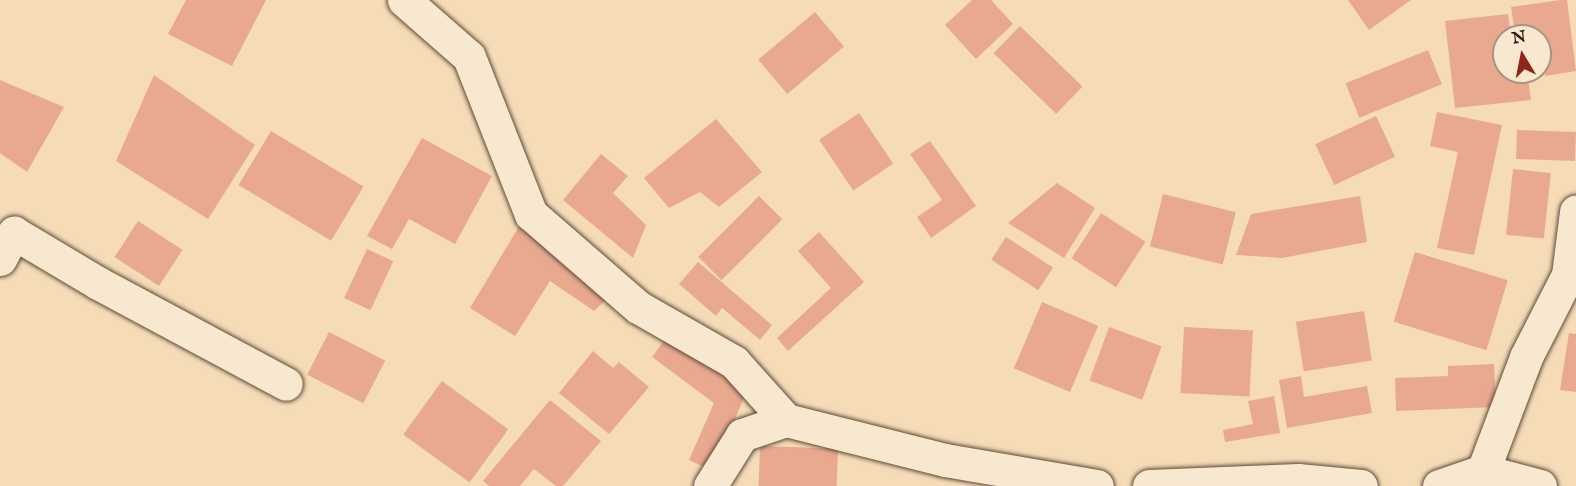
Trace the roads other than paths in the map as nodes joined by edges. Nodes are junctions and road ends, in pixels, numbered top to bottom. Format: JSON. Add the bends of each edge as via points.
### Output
{"nodes":[{"id":1,"x":404,"y":0,"type":"edge"},
{"id":2,"x":1576,"y":212,"type":"edge"},
{"id":3,"x":5,"y":238,"type":"edge"},
{"id":4,"x":286,"y":384,"type":"dead end"},
{"id":5,"x":786,"y":420,"type":"junction"},
{"id":6,"x":1484,"y":471,"type":"junction"},
{"id":7,"x":711,"y":486,"type":"edge"},
{"id":8,"x":1097,"y":486,"type":"edge"},
{"id":9,"x":1149,"y":486,"type":"edge"},
{"id":10,"x":1361,"y":486,"type":"edge"},
{"id":11,"x":1439,"y":486,"type":"edge"},
{"id":12,"x":1540,"y":486,"type":"edge"}],
"edges":[{"from":1,"to":5,"type":"street","via":[[469,57],[531,214],[638,307],[734,362]]},
{"from":2,"to":6,"type":"street","via":[[1568,275],[1526,357]]},
{"from":3,"to":4,"type":"street"},
{"from":5,"to":7,"type":"street","via":[[742,435]]},
{"from":5,"to":8,"type":"street","via":[[945,460]]},
{"from":6,"to":11,"type":"street"},
{"from":6,"to":12,"type":"street"},
{"from":9,"to":10,"type":"street","via":[[1298,480]]}]}
